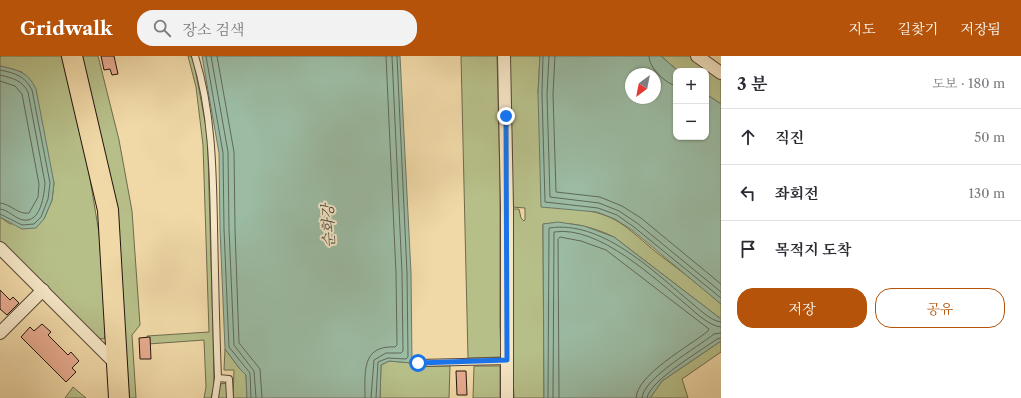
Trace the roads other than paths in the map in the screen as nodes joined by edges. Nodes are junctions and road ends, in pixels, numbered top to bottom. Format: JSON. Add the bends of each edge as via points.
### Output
{"nodes":[{"id":1,"x":72,"y":56,"type":"edge"},
{"id":2,"x":195,"y":56,"type":"edge"},
{"id":3,"x":504,"y":56,"type":"edge"},
{"id":4,"x":697,"y":56,"type":"edge"},
{"id":5,"x":721,"y":73,"type":"edge"},
{"id":6,"x":0,"y":248,"type":"edge"},
{"id":7,"x":43,"y":290,"type":"junction"},
{"id":8,"x":0,"y":333,"type":"edge"},
{"id":9,"x":507,"y":360,"type":"junction"},
{"id":10,"x":418,"y":363,"type":"dead end"},
{"id":11,"x":117,"y":365,"type":"junction"},
{"id":12,"x":218,"y":378,"type":"junction"},
{"id":13,"x":119,"y":398,"type":"edge"},
{"id":14,"x":215,"y":398,"type":"edge"},
{"id":15,"x":230,"y":398,"type":"edge"},
{"id":16,"x":507,"y":398,"type":"edge"}],
"edges":[{"from":1,"to":11,"type":"main road","via":[[108,210]]},
{"from":2,"to":12,"type":"lane","via":[[210,135]]},
{"from":3,"to":9,"type":"street"},
{"from":4,"to":5,"type":"street"},
{"from":6,"to":7,"type":"street"},
{"from":7,"to":8,"type":"street"},
{"from":7,"to":11,"type":"street"},
{"from":9,"to":10,"type":"lane"},
{"from":9,"to":16,"type":"street"},
{"from":11,"to":13,"type":"main road"},
{"from":12,"to":14,"type":"lane"},
{"from":12,"to":15,"type":"lane","via":[[229,379]]}]}
